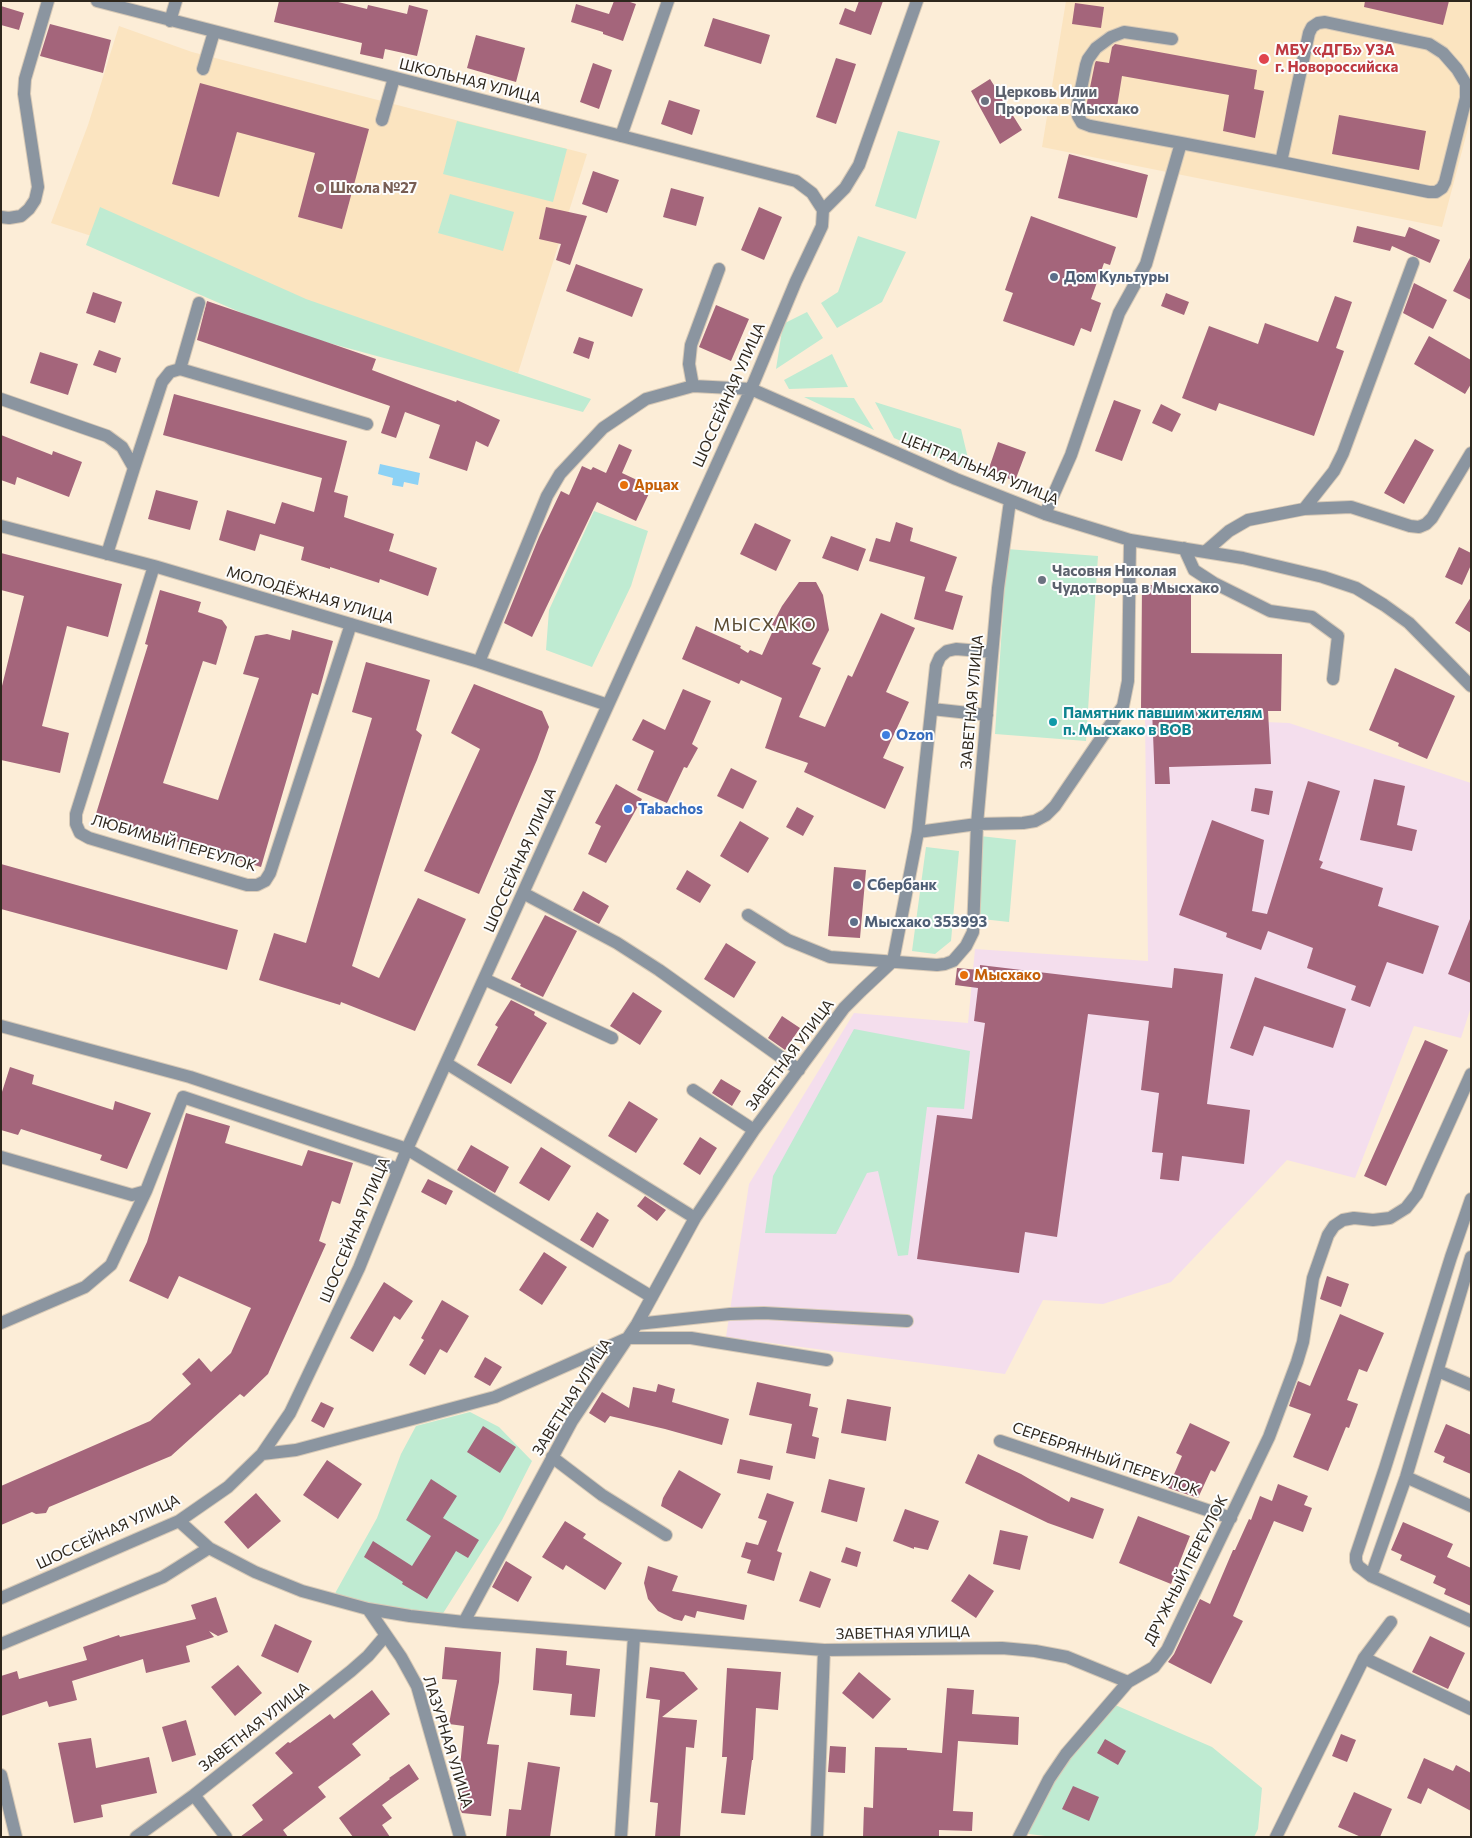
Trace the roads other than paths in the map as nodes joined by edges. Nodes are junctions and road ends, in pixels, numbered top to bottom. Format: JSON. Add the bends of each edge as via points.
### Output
{"nodes":[{"id":1,"x":48,"y":1,"type":"edge"},
{"id":2,"x":97,"y":1,"type":"edge"},
{"id":3,"x":176,"y":1,"type":"edge"},
{"id":4,"x":668,"y":1,"type":"edge"},
{"id":5,"x":917,"y":1,"type":"edge"},
{"id":6,"x":170,"y":21,"type":"junction"},
{"id":7,"x":214,"y":32,"type":"junction"},
{"id":8,"x":1172,"y":39,"type":"dead end"},
{"id":9,"x":203,"y":69,"type":"dead end"},
{"id":10,"x":394,"y":78,"type":"junction"},
{"id":11,"x":382,"y":120,"type":"dead end"},
{"id":12,"x":621,"y":136,"type":"junction"},
{"id":13,"x":1181,"y":143,"type":"junction"},
{"id":14,"x":1281,"y":162,"type":"junction"},
{"id":15,"x":823,"y":210,"type":"junction"},
{"id":16,"x":1,"y":216,"type":"edge"},
{"id":17,"x":1413,"y":263,"type":"dead end"},
{"id":18,"x":719,"y":269,"type":"dead end"},
{"id":19,"x":199,"y":303,"type":"dead end"},
{"id":20,"x":180,"y":368,"type":"junction"},
{"id":21,"x":693,"y":386,"type":"junction"},
{"id":22,"x":751,"y":389,"type":"junction"},
{"id":23,"x":1,"y":399,"type":"edge"},
{"id":24,"x":366,"y":424,"type":"dead end"},
{"id":25,"x":1471,"y":453,"type":"edge"},
{"id":26,"x":134,"y":468,"type":"junction"},
{"id":27,"x":1010,"y":501,"type":"junction"},
{"id":28,"x":1304,"y":509,"type":"junction"},
{"id":29,"x":1045,"y":514,"type":"junction"},
{"id":30,"x":1,"y":526,"type":"edge"},
{"id":31,"x":1130,"y":540,"type":"junction"},
{"id":32,"x":1184,"y":548,"type":"junction"},
{"id":33,"x":1206,"y":551,"type":"junction"},
{"id":34,"x":107,"y":554,"type":"junction"},
{"id":35,"x":154,"y":566,"type":"junction"},
{"id":36,"x":351,"y":624,"type":"junction"},
{"id":37,"x":992,"y":652,"type":"junction"},
{"id":38,"x":479,"y":662,"type":"junction"},
{"id":39,"x":1332,"y":679,"type":"dead end"},
{"id":40,"x":1471,"y":686,"type":"edge"},
{"id":41,"x":608,"y":705,"type":"junction"},
{"id":42,"x":932,"y":708,"type":"junction"},
{"id":43,"x":987,"y":715,"type":"junction"},
{"id":44,"x":977,"y":824,"type":"junction"},
{"id":45,"x":918,"y":832,"type":"junction"},
{"id":46,"x":523,"y":893,"type":"junction"},
{"id":47,"x":748,"y":915,"type":"dead end"},
{"id":48,"x":893,"y":961,"type":"junction"},
{"id":49,"x":484,"y":979,"type":"junction"},
{"id":50,"x":1,"y":1026,"type":"edge"},
{"id":51,"x":612,"y":1038,"type":"dead end"},
{"id":52,"x":446,"y":1062,"type":"junction"},
{"id":53,"x":799,"y":1070,"type":"junction"},
{"id":54,"x":1471,"y":1074,"type":"edge"},
{"id":55,"x":190,"y":1077,"type":"junction"},
{"id":56,"x":693,"y":1090,"type":"dead end"},
{"id":57,"x":183,"y":1097,"type":"junction"},
{"id":58,"x":754,"y":1130,"type":"junction"},
{"id":59,"x":407,"y":1149,"type":"junction"},
{"id":60,"x":1,"y":1156,"type":"edge"},
{"id":61,"x":398,"y":1169,"type":"junction"},
{"id":62,"x":146,"y":1191,"type":"junction"},
{"id":63,"x":1471,"y":1199,"type":"edge"},
{"id":64,"x":695,"y":1218,"type":"junction"},
{"id":65,"x":1470,"y":1263,"type":"edge"},
{"id":66,"x":652,"y":1297,"type":"junction"},
{"id":67,"x":906,"y":1321,"type":"dead end"},
{"id":68,"x":1,"y":1323,"type":"edge"},
{"id":69,"x":637,"y":1324,"type":"junction"},
{"id":70,"x":628,"y":1338,"type":"junction"},
{"id":71,"x":827,"y":1360,"type":"dead end"},
{"id":72,"x":1438,"y":1371,"type":"junction"},
{"id":73,"x":1471,"y":1385,"type":"edge"},
{"id":74,"x":1000,"y":1441,"type":"dead end"},
{"id":75,"x":262,"y":1454,"type":"junction"},
{"id":76,"x":552,"y":1457,"type":"junction"},
{"id":77,"x":1406,"y":1477,"type":"junction"},
{"id":78,"x":1471,"y":1506,"type":"edge"},
{"id":79,"x":1231,"y":1518,"type":"junction"},
{"id":80,"x":179,"y":1521,"type":"junction"},
{"id":81,"x":666,"y":1535,"type":"dead end"},
{"id":82,"x":209,"y":1548,"type":"junction"},
{"id":83,"x":1372,"y":1576,"type":"junction"},
{"id":84,"x":1,"y":1598,"type":"edge"},
{"id":85,"x":368,"y":1609,"type":"junction"},
{"id":86,"x":1471,"y":1621,"type":"edge"},
{"id":87,"x":464,"y":1622,"type":"junction"},
{"id":88,"x":1391,"y":1622,"type":"dead end"},
{"id":89,"x":386,"y":1635,"type":"junction"},
{"id":90,"x":634,"y":1636,"type":"junction"},
{"id":91,"x":1,"y":1644,"type":"edge"},
{"id":92,"x":824,"y":1650,"type":"junction"},
{"id":93,"x":1364,"y":1658,"type":"junction"},
{"id":94,"x":1128,"y":1682,"type":"junction"},
{"id":95,"x":1471,"y":1710,"type":"edge"},
{"id":96,"x":1,"y":1775,"type":"edge"},
{"id":97,"x":194,"y":1795,"type":"junction"},
{"id":98,"x":1279,"y":1836,"type":"edge"},
{"id":99,"x":16,"y":1837,"type":"edge"},
{"id":100,"x":136,"y":1837,"type":"edge"},
{"id":101,"x":226,"y":1837,"type":"edge"},
{"id":102,"x":460,"y":1837,"type":"edge"},
{"id":103,"x":621,"y":1837,"type":"edge"},
{"id":104,"x":816,"y":1837,"type":"edge"},
{"id":105,"x":1019,"y":1837,"type":"edge"}],
"edges":[{"from":1,"to":16,"type":"street","via":[[24,94],[38,187],[35,200],[21,216]]},
{"from":2,"to":6,"type":"street","name":"ШКОЛЬНАЯ УЛИЦА"},
{"from":3,"to":6,"type":"street"},
{"from":4,"to":12,"type":"street"},
{"from":5,"to":15,"type":"street","via":[[859,165],[845,188]]},
{"from":6,"to":7,"type":"street","name":"ШКОЛЬНАЯ УЛИЦА"},
{"from":7,"to":9,"type":"street"},
{"from":7,"to":10,"type":"street","name":"ШКОЛЬНАЯ УЛИЦА"},
{"from":8,"to":13,"type":"street","via":[[1124,32],[1096,48],[1086,65],[1077,108],[1082,123],[1090,126]]},
{"from":10,"to":11,"type":"street"},
{"from":10,"to":12,"type":"street","name":"ШКОЛЬНАЯ УЛИЦА"},
{"from":12,"to":15,"type":"street","name":"ШКОЛЬНАЯ УЛИЦА","via":[[796,181],[812,193]]},
{"from":13,"to":14,"type":"street"},
{"from":13,"to":29,"type":"street","via":[[1146,264],[1119,313],[1071,455]]},
{"from":14,"to":14,"type":"street","via":[[1309,33],[1318,23],[1429,44],[1443,53],[1466,84],[1466,98],[1445,182],[1436,192]]},
{"from":15,"to":22,"type":"street","name":"ШОССЕЙНАЯ УЛИЦА","via":[[822,226]]},
{"from":17,"to":28,"type":"street","via":[[1343,453],[1334,471]]},
{"from":18,"to":21,"type":"street","via":[[691,345],[689,364]]},
{"from":19,"to":20,"type":"street"},
{"from":20,"to":24,"type":"street"},
{"from":20,"to":26,"type":"street","via":[[170,372],[162,382]]},
{"from":21,"to":22,"type":"street"},
{"from":21,"to":38,"type":"street","via":[[646,399],[603,428],[560,474],[546,496]]},
{"from":22,"to":27,"type":"street","name":"ЦЕНТРАЛЬНАЯ УЛИЦА"},
{"from":22,"to":41,"type":"street","name":"ШОССЕЙНАЯ УЛИЦА"},
{"from":23,"to":26,"type":"street","via":[[107,436],[122,447]]},
{"from":25,"to":28,"type":"street","via":[[1432,518],[1418,527],[1350,507]]},
{"from":26,"to":34,"type":"street"},
{"from":27,"to":29,"type":"street","name":"ЦЕНТРАЛЬНАЯ УЛИЦА"},
{"from":27,"to":37,"type":"street","name":"ЗАВЕТНАЯ УЛИЦА"},
{"from":28,"to":33,"type":"street","via":[[1248,520]]},
{"from":29,"to":31,"type":"street","name":"ЦЕНТРАЛЬНАЯ УЛИЦА"},
{"from":30,"to":34,"type":"street","name":"МОЛОДЁЖНАЯ УЛИЦА"},
{"from":31,"to":32,"type":"street","name":"ЦЕНТРАЛЬНАЯ УЛИЦА"},
{"from":31,"to":44,"type":"street","via":[[1128,681],[1123,706],[1046,815],[1023,823]]},
{"from":32,"to":33,"type":"street","name":"ЦЕНТРАЛЬНАЯ УЛИЦА"},
{"from":32,"to":39,"type":"street","via":[[1194,570],[1214,584],[1270,612],[1312,617],[1338,636]]},
{"from":33,"to":40,"type":"street","name":"ЦЕНТРАЛЬНАЯ УЛИЦА","via":[[1323,577],[1356,588],[1409,623]]},
{"from":34,"to":35,"type":"street","name":"МОЛОДЁЖНАЯ УЛИЦА"},
{"from":35,"to":36,"type":"street","name":"МОЛОДЁЖНАЯ УЛИЦА"},
{"from":35,"to":36,"type":"street","name":"ЛЮБИМЫЙ ПЕРЕУЛОК","via":[[76,814],[76,824],[80,833],[89,838],[247,885],[265,881],[270,873]]},
{"from":36,"to":38,"type":"street","name":"МОЛОДЁЖНАЯ УЛИЦА"},
{"from":37,"to":42,"type":"street","via":[[956,649],[940,657],[936,666]]},
{"from":37,"to":43,"type":"street","name":"ЗАВЕТНАЯ УЛИЦА"},
{"from":38,"to":41,"type":"street","name":"МОЛОДЁЖНАЯ УЛИЦА"},
{"from":41,"to":46,"type":"street","name":"ШОССЕЙНАЯ УЛИЦА"},
{"from":42,"to":43,"type":"street"},
{"from":42,"to":45,"type":"street"},
{"from":43,"to":44,"type":"street","name":"ЗАВЕТНАЯ УЛИЦА"},
{"from":44,"to":45,"type":"street"},
{"from":44,"to":48,"type":"street","name":"ЗАВЕТНАЯ УЛИЦА","via":[[975,924],[966,946],[953,961],[945,964]]},
{"from":45,"to":48,"type":"street"},
{"from":46,"to":49,"type":"street","name":"ШОССЕЙНАЯ УЛИЦА"},
{"from":46,"to":53,"type":"street","via":[[651,965]]},
{"from":47,"to":48,"type":"street","name":"ЗАВЕТНАЯ УЛИЦА","via":[[788,940],[830,957]]},
{"from":48,"to":53,"type":"street","name":"ЗАВЕТНАЯ УЛИЦА","via":[[844,1008]]},
{"from":49,"to":51,"type":"street"},
{"from":49,"to":52,"type":"street","name":"ШОССЕЙНАЯ УЛИЦА"},
{"from":50,"to":55,"type":"street"},
{"from":52,"to":59,"type":"street","name":"ШОССЕЙНАЯ УЛИЦА"},
{"from":52,"to":64,"type":"street"},
{"from":53,"to":58,"type":"street","name":"ЗАВЕТНАЯ УЛИЦА"},
{"from":54,"to":79,"type":"street","name":"ДРУЖНЫЙ ПЕРЕУЛОК","via":[[1417,1194],[1406,1208],[1390,1218],[1343,1220],[1328,1235],[1313,1278],[1297,1362],[1269,1437]]},
{"from":55,"to":57,"type":"street"},
{"from":55,"to":59,"type":"street"},
{"from":56,"to":58,"type":"street"},
{"from":57,"to":61,"type":"street"},
{"from":57,"to":62,"type":"street"},
{"from":58,"to":64,"type":"street","name":"ЗАВЕТНАЯ УЛИЦА"},
{"from":59,"to":61,"type":"street","name":"ШОССЕЙНАЯ УЛИЦА"},
{"from":59,"to":66,"type":"street"},
{"from":60,"to":62,"type":"street","via":[[132,1195]]},
{"from":61,"to":75,"type":"street","name":"ШОССЕЙНАЯ УЛИЦА","via":[[355,1276],[290,1413]]},
{"from":62,"to":68,"type":"street","via":[[111,1265],[85,1287]]},
{"from":63,"to":83,"type":"street","via":[[1356,1555],[1358,1566]]},
{"from":64,"to":66,"type":"street","name":"ЗАВЕТНАЯ УЛИЦА"},
{"from":65,"to":72,"type":"street"},
{"from":66,"to":69,"type":"street","name":"ЗАВЕТНАЯ УЛИЦА"},
{"from":67,"to":69,"type":"street","via":[[764,1313]]},
{"from":69,"to":70,"type":"street","name":"ЗАВЕТНАЯ УЛИЦА"},
{"from":70,"to":71,"type":"street","via":[[691,1338]]},
{"from":70,"to":75,"type":"street","via":[[495,1397],[296,1450]]},
{"from":70,"to":76,"type":"street","name":"ЗАВЕТНАЯ УЛИЦА","via":[[572,1421]]},
{"from":72,"to":73,"type":"street"},
{"from":72,"to":77,"type":"street"},
{"from":74,"to":79,"type":"street","name":"СЕРЕБРЯННЫЙ ПЕРЕУЛОК"},
{"from":75,"to":80,"type":"street","name":"ШОССЕЙНАЯ УЛИЦА","via":[[228,1487]]},
{"from":76,"to":81,"type":"street","via":[[602,1495]]},
{"from":76,"to":87,"type":"street","name":"ЗАВЕТНАЯ УЛИЦА"},
{"from":77,"to":78,"type":"street"},
{"from":77,"to":83,"type":"street"},
{"from":79,"to":94,"type":"street","name":"ДРУЖНЫЙ ПЕРЕУЛОК","via":[[1167,1650],[1154,1666]]},
{"from":80,"to":82,"type":"street","name":"ЗАВЕТНАЯ УЛИЦА"},
{"from":80,"to":84,"type":"street","name":"ШОССЕЙНАЯ УЛИЦА"},
{"from":82,"to":85,"type":"street","name":"ЗАВЕТНАЯ УЛИЦА","via":[[302,1591]]},
{"from":82,"to":91,"type":"street","via":[[163,1577]]},
{"from":83,"to":86,"type":"street"},
{"from":85,"to":87,"type":"street","name":"ЗАВЕТНАЯ УЛИЦА"},
{"from":85,"to":89,"type":"street","name":"ЛАЗУРНАЯ УЛИЦА"},
{"from":87,"to":90,"type":"street","name":"ЗАВЕТНАЯ УЛИЦА"},
{"from":88,"to":93,"type":"street"},
{"from":89,"to":97,"type":"street","name":"ЗАВЕТНАЯ УЛИЦА","via":[[351,1672]]},
{"from":89,"to":102,"type":"street","name":"ЛАЗУРНАЯ УЛИЦА","via":[[417,1686]]},
{"from":90,"to":92,"type":"street","name":"ЗАВЕТНАЯ УЛИЦА"},
{"from":90,"to":103,"type":"street"},
{"from":92,"to":94,"type":"street","name":"ЗАВЕТНАЯ УЛИЦА","via":[[1002,1648],[1035,1651],[1067,1657]]},
{"from":92,"to":104,"type":"street"},
{"from":93,"to":95,"type":"street"},
{"from":93,"to":98,"type":"street"},
{"from":94,"to":105,"type":"street","name":"ДРУЖНЫЙ ПЕРЕУЛОК","via":[[1066,1754]]},
{"from":96,"to":99,"type":"street"},
{"from":97,"to":100,"type":"street","name":"ЗАВЕТНАЯ УЛИЦА"},
{"from":97,"to":101,"type":"street"}]}
